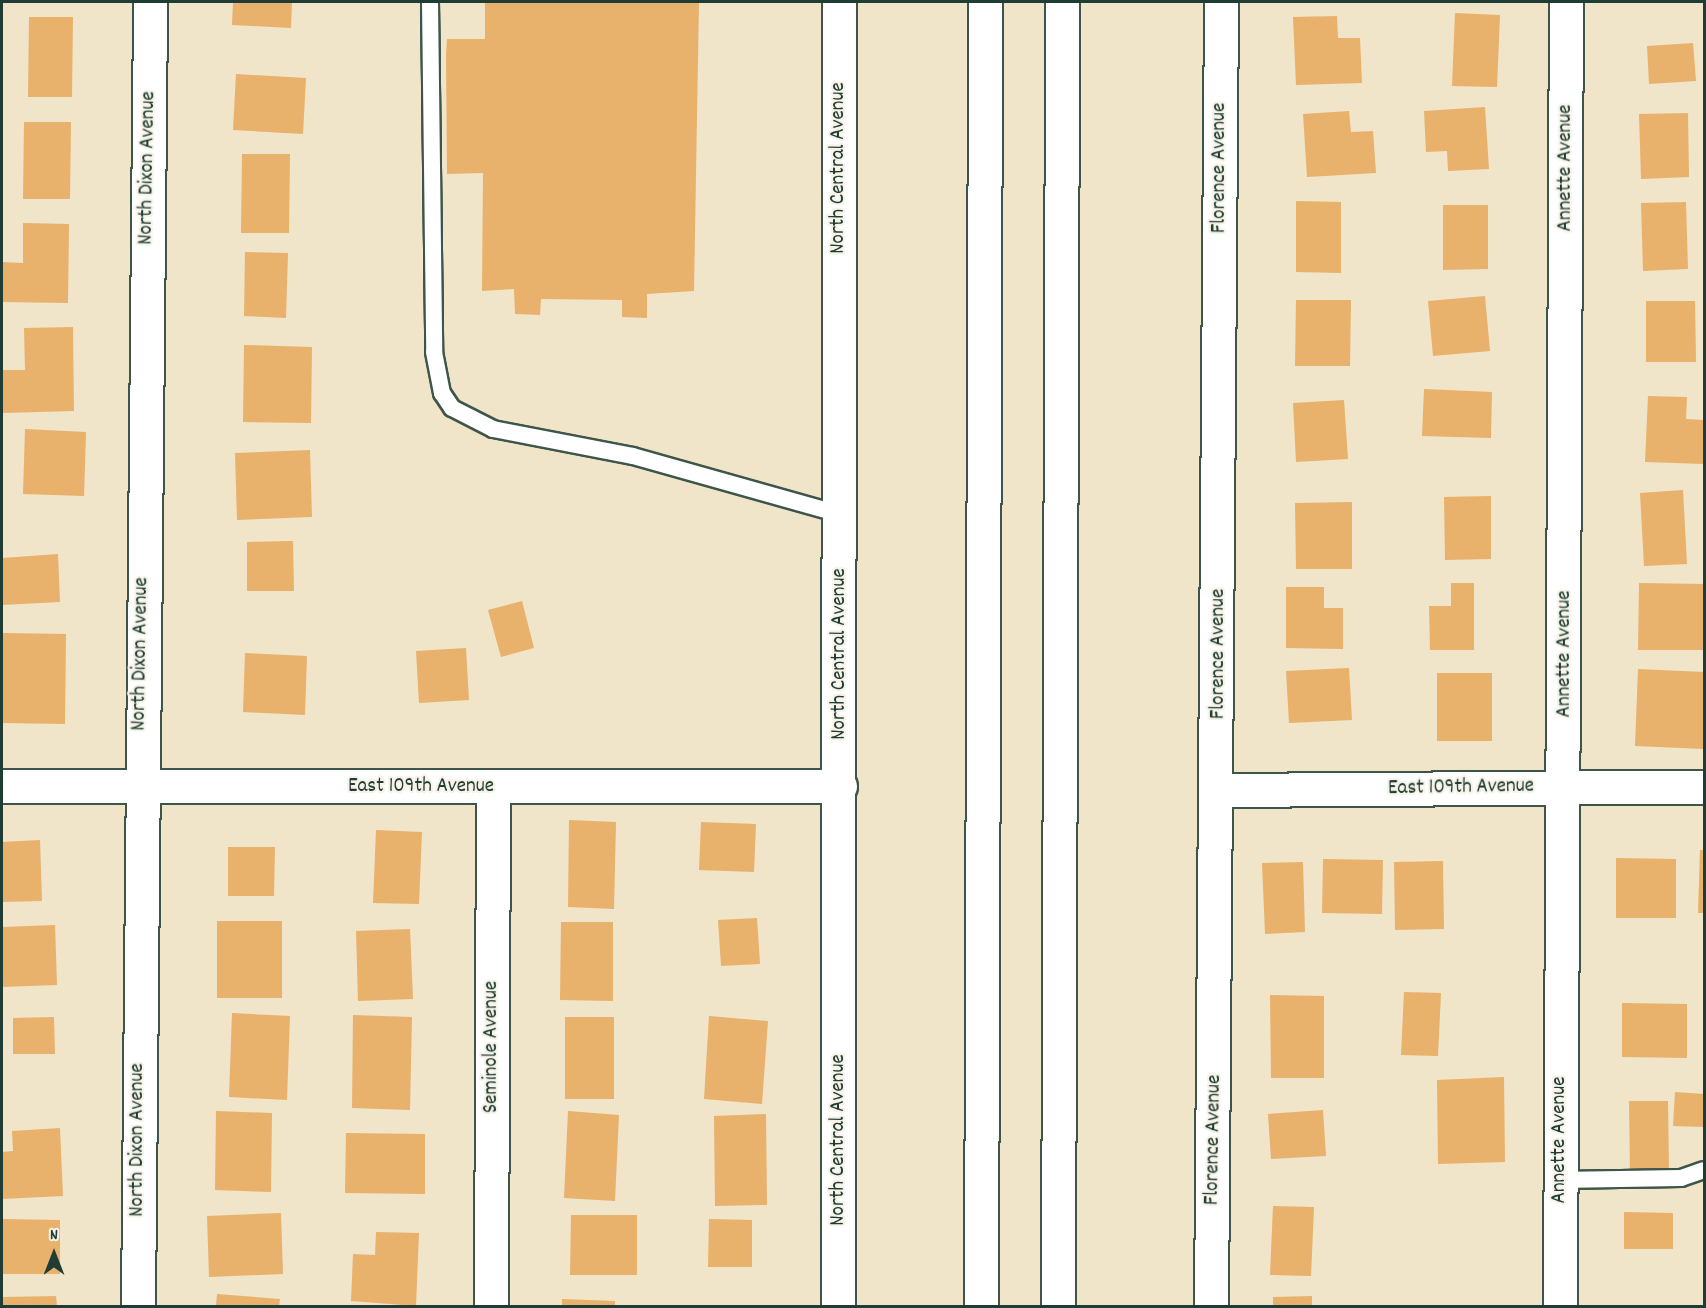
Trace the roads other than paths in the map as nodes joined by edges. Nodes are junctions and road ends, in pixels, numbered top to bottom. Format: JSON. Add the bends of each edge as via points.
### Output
{"nodes":[{"id":1,"x":150,"y":2,"type":"edge"},
{"id":2,"x":430,"y":2,"type":"edge"},
{"id":3,"x":839,"y":2,"type":"edge"},
{"id":4,"x":985,"y":2,"type":"edge"},
{"id":5,"x":1062,"y":2,"type":"edge"},
{"id":6,"x":1221,"y":2,"type":"edge"},
{"id":7,"x":1566,"y":2,"type":"edge"},
{"id":8,"x":840,"y":514,"type":"junction"},
{"id":9,"x":2,"y":786,"type":"edge"},
{"id":10,"x":139,"y":786,"type":"junction"},
{"id":11,"x":840,"y":786,"type":"junction"},
{"id":12,"x":493,"y":787,"type":"junction"},
{"id":13,"x":1564,"y":787,"type":"junction"},
{"id":14,"x":1704,"y":787,"type":"edge"},
{"id":15,"x":1218,"y":790,"type":"junction"},
{"id":16,"x":1704,"y":1170,"type":"edge"},
{"id":17,"x":1559,"y":1180,"type":"junction"},
{"id":18,"x":138,"y":1306,"type":"edge"},
{"id":19,"x":491,"y":1306,"type":"edge"},
{"id":20,"x":838,"y":1306,"type":"edge"},
{"id":21,"x":981,"y":1306,"type":"edge"},
{"id":22,"x":1058,"y":1306,"type":"edge"},
{"id":23,"x":1211,"y":1306,"type":"edge"},
{"id":24,"x":1560,"y":1306,"type":"edge"}],
"edges":[{"from":1,"to":10,"type":"main road","name":"North Dixon Avenue"},
{"from":2,"to":8,"type":"lane","via":[[434,352],[442,393],[452,408],[493,429],[633,456]]},
{"from":3,"to":8,"type":"main road","name":"North Central Avenue"},
{"from":4,"to":21,"type":"main road"},
{"from":5,"to":22,"type":"main road"},
{"from":6,"to":15,"type":"main road","name":"Florence Avenue"},
{"from":7,"to":13,"type":"main road","name":"Annette Avenue"},
{"from":8,"to":11,"type":"main road","name":"North Central Avenue"},
{"from":9,"to":10,"type":"main road","name":"East 109th Avenue"},
{"from":10,"to":12,"type":"main road","name":"East 109th Avenue"},
{"from":10,"to":18,"type":"main road","name":"North Dixon Avenue"},
{"from":11,"to":12,"type":"main road","name":"East 109th Avenue"},
{"from":11,"to":20,"type":"main road","name":"North Central Avenue"},
{"from":12,"to":19,"type":"main road","name":"Seminole Avenue"},
{"from":13,"to":14,"type":"main road","name":"East 109th Avenue"},
{"from":13,"to":15,"type":"main road","name":"East 109th Avenue"},
{"from":13,"to":17,"type":"main road","name":"Annette Avenue"},
{"from":15,"to":23,"type":"main road","name":"Florence Avenue"},
{"from":16,"to":17,"type":"lane","via":[[1681,1178]]},
{"from":17,"to":24,"type":"main road","name":"Annette Avenue"}]}
